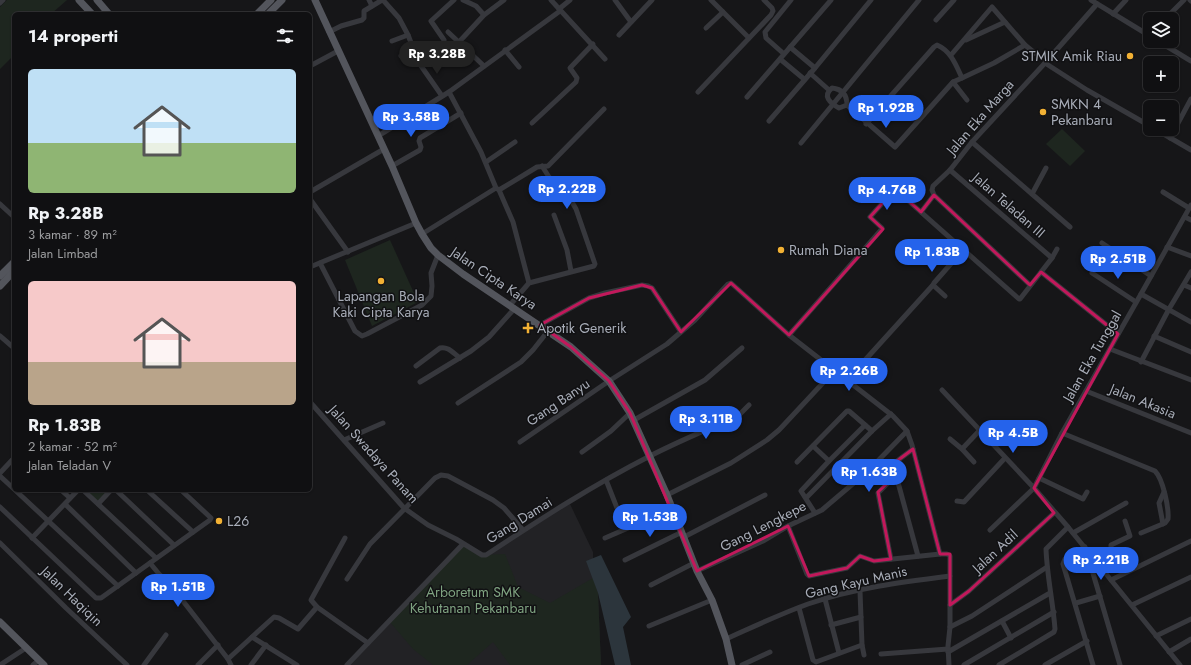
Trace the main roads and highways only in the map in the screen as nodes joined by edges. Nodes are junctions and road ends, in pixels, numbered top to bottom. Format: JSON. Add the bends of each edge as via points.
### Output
{"nodes":[{"id":1,"x":80,"y":0,"type":"edge"},
{"id":2,"x":97,"y":0,"type":"edge"},
{"id":3,"x":271,"y":0,"type":"edge"},
{"id":4,"x":282,"y":0,"type":"edge"},
{"id":5,"x":314,"y":0,"type":"edge"},
{"id":6,"x":90,"y":12,"type":"edge"},
{"id":7,"x":107,"y":12,"type":"edge"},
{"id":8,"x":259,"y":12,"type":"edge"},
{"id":9,"x":270,"y":12,"type":"edge"},
{"id":10,"x":12,"y":265,"type":"edge"},
{"id":11,"x":4,"y":275,"type":"edge"},
{"id":12,"x":0,"y":286,"type":"edge"},
{"id":13,"x":0,"y":622,"type":"edge"},
{"id":14,"x":41,"y":662,"type":"edge"},
{"id":15,"x":732,"y":665,"type":"edge"}],
"edges":[{"from":1,"to":6,"type":"main road"},
{"from":2,"to":7,"type":"main road"},
{"from":3,"to":8,"type":"main road"},
{"from":4,"to":9,"type":"main road"},
{"from":5,"to":15,"type":"main road","name":"Jalan Cipta Karya","via":[[416,223],[431,248],[463,274],[571,347],[609,381],[630,413],[667,495],[697,571],[712,600]]},
{"from":10,"to":11,"type":"main road"},
{"from":11,"to":12,"type":"main road"},
{"from":13,"to":14,"type":"main road"}]}
